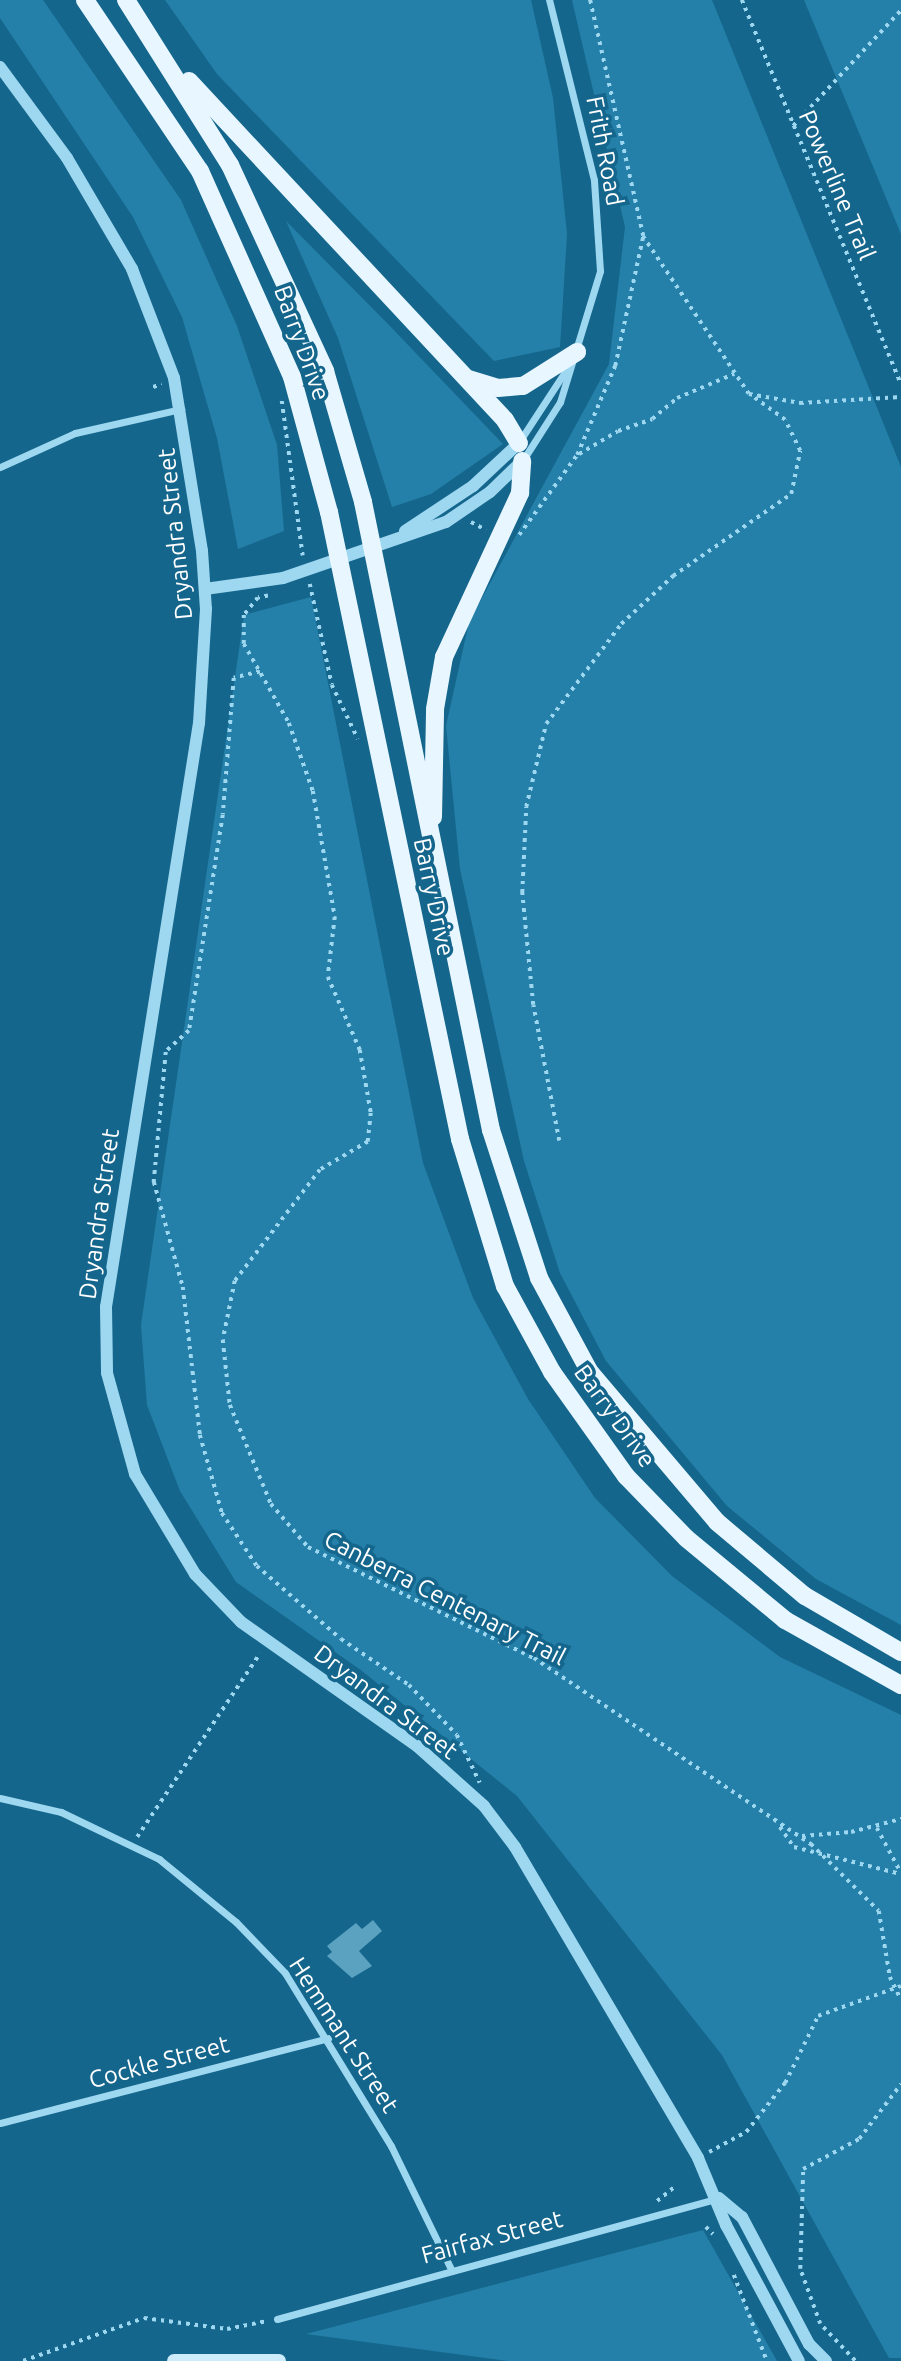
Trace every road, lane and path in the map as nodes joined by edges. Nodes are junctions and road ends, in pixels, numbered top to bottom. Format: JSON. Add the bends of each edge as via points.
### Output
{"nodes":[{"id":1,"x":85,"y":0,"type":"edge"},
{"id":2,"x":126,"y":0,"type":"edge"},
{"id":3,"x":549,"y":0,"type":"edge"},
{"id":4,"x":742,"y":0,"type":"edge"},
{"id":5,"x":901,"y":10,"type":"edge"},
{"id":6,"x":165,"y":55,"type":"junction"},
{"id":7,"x":0,"y":66,"type":"edge"},
{"id":8,"x":793,"y":126,"type":"junction"},
{"id":9,"x":643,"y":236,"type":"dead end"},
{"id":10,"x":577,"y":352,"type":"junction"},
{"id":11,"x":734,"y":374,"type":"junction"},
{"id":12,"x":292,"y":377,"type":"junction"},
{"id":13,"x":466,"y":377,"type":"junction"},
{"id":14,"x":901,"y":383,"type":"edge"},
{"id":15,"x":749,"y":394,"type":"junction"},
{"id":16,"x":901,"y":397,"type":"edge"},
{"id":17,"x":181,"y":409,"type":"junction"},
{"id":18,"x":520,"y":452,"type":"junction"},
{"id":19,"x":577,"y":456,"type":"dead end"},
{"id":20,"x":0,"y":467,"type":"edge"},
{"id":21,"x":464,"y":520,"type":"dead end"},
{"id":22,"x":298,"y":533,"type":"dead end"},
{"id":23,"x":499,"y":537,"type":"junction"},
{"id":24,"x":391,"y":541,"type":"junction"},
{"id":25,"x":316,"y":582,"type":"dead end"},
{"id":26,"x":304,"y":586,"type":"dead end"},
{"id":27,"x":205,"y":589,"type":"junction"},
{"id":28,"x":273,"y":595,"type":"dead end"},
{"id":29,"x":316,"y":612,"type":"dead end"},
{"id":30,"x":260,"y":672,"type":"junction"},
{"id":31,"x":361,"y":746,"type":"dead end"},
{"id":32,"x":435,"y":868,"type":"junction"},
{"id":33,"x":559,"y":1141,"type":"dead end"},
{"id":34,"x":901,"y":1651,"type":"edge"},
{"id":35,"x":260,"y":1653,"type":"dead end"},
{"id":36,"x":901,"y":1685,"type":"edge"},
{"id":37,"x":0,"y":1798,"type":"edge"},
{"id":38,"x":484,"y":1806,"type":"junction"},
{"id":39,"x":901,"y":1819,"type":"edge"},
{"id":40,"x":780,"y":1827,"type":"junction"},
{"id":41,"x":877,"y":1828,"type":"junction"},
{"id":42,"x":800,"y":1836,"type":"junction"},
{"id":43,"x":131,"y":1846,"type":"junction"},
{"id":44,"x":823,"y":1856,"type":"junction"},
{"id":45,"x":900,"y":1872,"type":"edge"},
{"id":46,"x":901,"y":1986,"type":"edge"},
{"id":47,"x":896,"y":1990,"type":"junction"},
{"id":48,"x":901,"y":2000,"type":"edge"},
{"id":49,"x":328,"y":2039,"type":"junction"},
{"id":50,"x":901,"y":2084,"type":"edge"},
{"id":51,"x":0,"y":2123,"type":"edge"},
{"id":52,"x":698,"y":2158,"type":"junction"},
{"id":53,"x":719,"y":2198,"type":"junction"},
{"id":54,"x":705,"y":2227,"type":"dead end"},
{"id":55,"x":718,"y":2240,"type":"dead end"},
{"id":56,"x":729,"y":2265,"type":"dead end"},
{"id":57,"x":452,"y":2271,"type":"junction"},
{"id":58,"x":277,"y":2319,"type":"joint"},
{"id":59,"x":23,"y":2361,"type":"edge"},
{"id":60,"x":174,"y":2361,"type":"edge"},
{"id":61,"x":279,"y":2361,"type":"edge"},
{"id":62,"x":767,"y":2361,"type":"edge"},
{"id":63,"x":799,"y":2361,"type":"edge"},
{"id":64,"x":825,"y":2361,"type":"edge"},
{"id":65,"x":855,"y":2361,"type":"edge"}],
"edges":[{"from":1,"to":12,"type":"main road","name":"Barry Drive","via":[[200,171]]},
{"from":2,"to":6,"type":"main road","name":"Barry Drive"},
{"from":3,"to":10,"type":"street","name":"Frith Road","via":[[594,180],[600,271]]},
{"from":4,"to":8,"type":"path","name":"Powerline Trail"},
{"from":5,"to":8,"type":"path"},
{"from":6,"to":13,"type":"main road"},
{"from":6,"to":32,"type":"main road","name":"Barry Drive","via":[[273,248],[325,371],[363,502]]},
{"from":7,"to":17,"type":"street","name":"Dryandra Street","via":[[109,223],[132,269]]},
{"from":8,"to":14,"type":"path","name":"Powerline Trail"},
{"from":9,"to":11,"type":"path"},
{"from":10,"to":13,"type":"main road","via":[[523,386],[489,387]]},
{"from":10,"to":18,"type":"street","name":"Frith Road"},
{"from":10,"to":18,"type":"street","name":"Frith Road","via":[[554,417]]},
{"from":11,"to":15,"type":"path"},
{"from":11,"to":19,"type":"path","via":[[677,398],[652,419],[618,431]]},
{"from":12,"to":22,"type":"path","via":[[280,405]]},
{"from":12,"to":36,"type":"main road","name":"Barry Drive","via":[[329,512],[460,1139],[505,1286],[552,1372],[618,1466],[686,1538],[785,1620]]},
{"from":13,"to":18,"type":"main road","via":[[505,420]]},
{"from":15,"to":16,"type":"path","via":[[800,403]]},
{"from":15,"to":33,"type":"path","via":[[785,420],[800,451],[790,494],[673,576],[621,624],[546,724],[526,807],[522,893],[533,1005]]},
{"from":17,"to":20,"type":"street","via":[[75,433]]},
{"from":17,"to":27,"type":"street","name":"Dryandra Street"},
{"from":18,"to":23,"type":"main road","via":[[524,481]]},
{"from":18,"to":24,"type":"street","name":"Frith Road"},
{"from":18,"to":24,"type":"street","name":"Frith Road","via":[[454,518]]},
{"from":21,"to":23,"type":"path"},
{"from":23,"to":32,"type":"main road","via":[[451,637],[438,685],[432,763]]},
{"from":24,"to":27,"type":"street","name":"Frith Road","via":[[283,578]]},
{"from":25,"to":26,"type":"path"},
{"from":27,"to":38,"type":"street","name":"Dryandra Street","via":[[199,723],[111,1253],[107,1373],[135,1474],[195,1574],[241,1622],[416,1746]]},
{"from":28,"to":30,"type":"path","name":"Canberra Centenary Trail","via":[[258,598],[244,615],[244,644]]},
{"from":29,"to":31,"type":"path","via":[[332,685]]},
{"from":30,"to":38,"type":"path","via":[[234,678],[222,815],[189,1031],[166,1052],[154,1182],[183,1287],[200,1435],[222,1513],[257,1566],[341,1639],[409,1685],[457,1735],[479,1776]]},
{"from":30,"to":40,"type":"path","name":"Canberra Centenary Trail","via":[[289,723],[313,792],[335,917],[328,977],[360,1050],[371,1113],[368,1142],[320,1170],[235,1281],[223,1340],[230,1405],[271,1504],[308,1547],[534,1658]]},
{"from":32,"to":34,"type":"main road","name":"Barry Drive","via":[[491,1130],[539,1278],[589,1371],[717,1522],[805,1596]]},
{"from":35,"to":43,"type":"path"},
{"from":37,"to":43,"type":"street","name":"Hemmant Street","via":[[61,1812]]},
{"from":38,"to":52,"type":"street","name":"Dryandra Street","via":[[515,1847]]},
{"from":39,"to":41,"type":"path"},
{"from":40,"to":42,"type":"path","name":"Canberra Centenary Trail"},
{"from":40,"to":44,"type":"path","via":[[794,1847]]},
{"from":41,"to":42,"type":"path"},
{"from":41,"to":45,"type":"path"},
{"from":42,"to":44,"type":"path","name":"Canberra Centenary Trail"},
{"from":43,"to":49,"type":"street","name":"Hemmant Street","via":[[159,1860],[236,1922],[285,1973]]},
{"from":44,"to":45,"type":"path"},
{"from":44,"to":47,"type":"path","name":"Canberra Centenary Trail","via":[[879,1911]]},
{"from":46,"to":47,"type":"path"},
{"from":47,"to":48,"type":"path","name":"Canberra Centenary Trail"},
{"from":47,"to":52,"type":"path","via":[[818,2016],[785,2083],[746,2132]]},
{"from":49,"to":51,"type":"street","name":"Cockle Street"},
{"from":49,"to":57,"type":"street","name":"Hemmant Street","via":[[391,2146]]},
{"from":50,"to":65,"type":"path","via":[[859,2140],[803,2169],[800,2269],[820,2324]]},
{"from":52,"to":53,"type":"street","name":"Dryandra Street"},
{"from":53,"to":57,"type":"street","name":"Fairfax Street"},
{"from":53,"to":63,"type":"street","name":"Dryandra Street","via":[[726,2225]]},
{"from":53,"to":64,"type":"street","name":"Dryandra Street","via":[[742,2217],[809,2344]]},
{"from":54,"to":55,"type":"path"},
{"from":56,"to":62,"type":"path"},
{"from":57,"to":58,"type":"street","name":"Fairfax Street"},
{"from":58,"to":59,"type":"path","via":[[227,2329],[144,2318]]},
{"from":60,"to":61,"type":"main road"}]}
